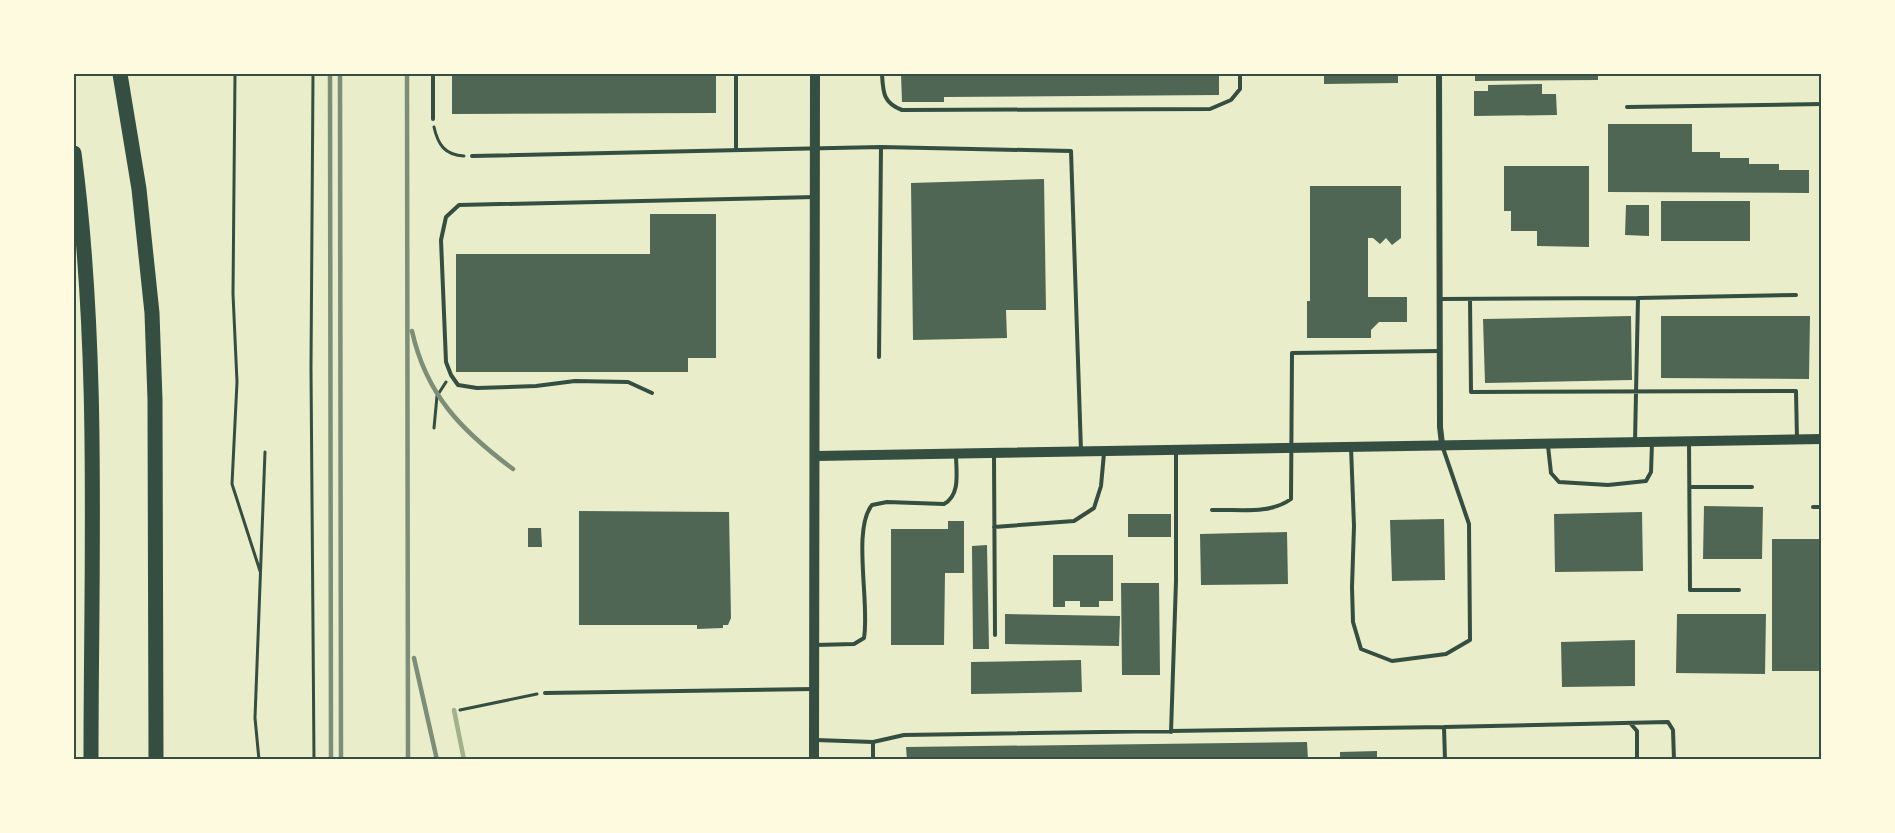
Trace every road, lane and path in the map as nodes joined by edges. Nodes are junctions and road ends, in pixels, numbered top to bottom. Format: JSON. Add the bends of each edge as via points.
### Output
{"nodes":[{"id":1,"x":120,"y":74,"type":"edge"},
{"id":2,"x":235,"y":74,"type":"edge"},
{"id":3,"x":313,"y":74,"type":"edge"},
{"id":4,"x":433,"y":74,"type":"edge"},
{"id":5,"x":736,"y":74,"type":"edge"},
{"id":6,"x":815,"y":74,"type":"edge"},
{"id":7,"x":882,"y":74,"type":"edge"},
{"id":8,"x":1240,"y":74,"type":"edge"},
{"id":9,"x":1439,"y":74,"type":"edge"},
{"id":10,"x":1821,"y":104,"type":"edge"},
{"id":11,"x":1627,"y":107,"type":"dead end"},
{"id":12,"x":433,"y":119,"type":"joint"},
{"id":13,"x":881,"y":147,"type":"junction"},
{"id":14,"x":815,"y":148,"type":"junction"},
{"id":15,"x":736,"y":150,"type":"junction"},
{"id":16,"x":74,"y":153,"type":"edge"},
{"id":17,"x":472,"y":156,"type":"joint"},
{"id":18,"x":816,"y":197,"type":"junction"},
{"id":19,"x":1796,"y":295,"type":"dead end"},
{"id":20,"x":1470,"y":298,"type":"junction"},
{"id":21,"x":1638,"y":298,"type":"junction"},
{"id":22,"x":1440,"y":299,"type":"junction"},
{"id":23,"x":1440,"y":351,"type":"junction"},
{"id":24,"x":879,"y":357,"type":"dead end"},
{"id":25,"x":450,"y":375,"type":"junction"},
{"id":26,"x":1638,"y":390,"type":"junction"},
{"id":27,"x":652,"y":393,"type":"dead end"},
{"id":28,"x":434,"y":428,"type":"dead end"},
{"id":29,"x":1797,"y":439,"type":"junction"},
{"id":30,"x":1821,"y":439,"type":"edge"},
{"id":31,"x":1689,"y":441,"type":"junction"},
{"id":32,"x":1635,"y":442,"type":"junction"},
{"id":33,"x":1652,"y":442,"type":"junction"},
{"id":34,"x":1548,"y":443,"type":"junction"},
{"id":35,"x":1442,"y":444,"type":"junction"},
{"id":36,"x":1350,"y":447,"type":"junction"},
{"id":37,"x":1291,"y":449,"type":"junction"},
{"id":38,"x":1176,"y":451,"type":"junction"},
{"id":39,"x":265,"y":452,"type":"dead end"},
{"id":40,"x":1082,"y":452,"type":"junction"},
{"id":41,"x":1104,"y":452,"type":"junction"},
{"id":42,"x":956,"y":454,"type":"junction"},
{"id":43,"x":994,"y":454,"type":"junction"},
{"id":44,"x":816,"y":456,"type":"junction"},
{"id":45,"x":1690,"y":487,"type":"junction"},
{"id":46,"x":1752,"y":487,"type":"dead end"},
{"id":47,"x":1813,"y":507,"type":"dead end"},
{"id":48,"x":1821,"y":507,"type":"edge"},
{"id":49,"x":1212,"y":510,"type":"dead end"},
{"id":50,"x":994,"y":527,"type":"junction"},
{"id":51,"x":260,"y":571,"type":"junction"},
{"id":52,"x":1739,"y":590,"type":"dead end"},
{"id":53,"x":995,"y":635,"type":"dead end"},
{"id":54,"x":815,"y":645,"type":"junction"},
{"id":55,"x":814,"y":689,"type":"junction"},
{"id":56,"x":545,"y":693,"type":"joint"},
{"id":57,"x":460,"y":710,"type":"dead end"},
{"id":58,"x":1630,"y":723,"type":"junction"},
{"id":59,"x":1444,"y":727,"type":"junction"},
{"id":60,"x":1171,"y":732,"type":"junction"},
{"id":61,"x":814,"y":740,"type":"junction"},
{"id":62,"x":873,"y":742,"type":"junction"},
{"id":63,"x":91,"y":759,"type":"edge"},
{"id":64,"x":156,"y":759,"type":"edge"},
{"id":65,"x":259,"y":759,"type":"edge"},
{"id":66,"x":314,"y":759,"type":"edge"},
{"id":67,"x":814,"y":759,"type":"edge"},
{"id":68,"x":873,"y":759,"type":"edge"},
{"id":69,"x":1445,"y":759,"type":"edge"},
{"id":70,"x":1637,"y":759,"type":"edge"},
{"id":71,"x":1674,"y":759,"type":"edge"}],
"edges":[{"from":1,"to":64,"type":"highway","via":[[139,189],[152,313]]},
{"from":2,"to":51,"type":"path","via":[[233,294],[237,382],[232,483]]},
{"from":3,"to":66,"type":"path"},
{"from":4,"to":12,"type":"lane"},
{"from":5,"to":15,"type":"lane"},
{"from":6,"to":14,"type":"street"},
{"from":7,"to":8,"type":"lane","via":[[883,94],[890,106],[937,110],[1210,109],[1231,100],[1240,89]]},
{"from":9,"to":22,"type":"street"},
{"from":10,"to":11,"type":"lane"},
{"from":12,"to":17,"type":"path","via":[[441,146],[452,155]]},
{"from":13,"to":14,"type":"lane"},
{"from":13,"to":24,"type":"lane"},
{"from":13,"to":40,"type":"lane","via":[[1071,151]]},
{"from":14,"to":15,"type":"lane"},
{"from":14,"to":18,"type":"street"},
{"from":15,"to":17,"type":"lane"},
{"from":16,"to":63,"type":"highway","via":[[86,261],[91,378]]},
{"from":18,"to":25,"type":"lane","via":[[459,205],[446,217],[441,240],[446,362]]},
{"from":18,"to":44,"type":"street"},
{"from":19,"to":21,"type":"lane"},
{"from":20,"to":21,"type":"lane"},
{"from":20,"to":22,"type":"lane"},
{"from":20,"to":26,"type":"lane","via":[[1471,392]]},
{"from":21,"to":26,"type":"lane"},
{"from":22,"to":23,"type":"street"},
{"from":23,"to":35,"type":"street"},
{"from":23,"to":37,"type":"lane","via":[[1292,353]]},
{"from":25,"to":27,"type":"lane","via":[[458,385],[477,388],[617,381]]},
{"from":25,"to":28,"type":"path","via":[[439,391]]},
{"from":26,"to":29,"type":"lane","via":[[1796,391]]},
{"from":26,"to":32,"type":"lane"},
{"from":29,"to":30,"type":"street"},
{"from":29,"to":31,"type":"street"},
{"from":31,"to":33,"type":"street"},
{"from":31,"to":45,"type":"lane"},
{"from":32,"to":33,"type":"street"},
{"from":32,"to":34,"type":"street"},
{"from":33,"to":34,"type":"lane","via":[[1651,472],[1646,482],[1608,485],[1559,482],[1551,473]]},
{"from":34,"to":35,"type":"street"},
{"from":35,"to":36,"type":"street"},
{"from":35,"to":36,"type":"lane","via":[[1469,524],[1470,640],[1446,654],[1392,661],[1361,649],[1353,622]]},
{"from":36,"to":37,"type":"street"},
{"from":37,"to":38,"type":"street"},
{"from":37,"to":49,"type":"lane","via":[[1291,499],[1270,509]]},
{"from":38,"to":41,"type":"street"},
{"from":38,"to":60,"type":"lane"},
{"from":39,"to":51,"type":"path"},
{"from":40,"to":41,"type":"street"},
{"from":40,"to":43,"type":"street"},
{"from":41,"to":50,"type":"lane","via":[[1101,486],[1094,508],[1074,521]]},
{"from":42,"to":43,"type":"street"},
{"from":42,"to":44,"type":"street"},
{"from":42,"to":54,"type":"lane","via":[[951,501],[887,502],[872,505],[867,511],[863,539],[864,638],[854,644]]},
{"from":43,"to":50,"type":"lane"},
{"from":44,"to":54,"type":"street"},
{"from":45,"to":46,"type":"lane"},
{"from":45,"to":52,"type":"lane","via":[[1690,590]]},
{"from":47,"to":48,"type":"lane"},
{"from":50,"to":53,"type":"lane"},
{"from":51,"to":65,"type":"path","via":[[255,718]]},
{"from":54,"to":55,"type":"street"},
{"from":55,"to":56,"type":"lane"},
{"from":55,"to":61,"type":"street"},
{"from":56,"to":57,"type":"path"},
{"from":58,"to":59,"type":"lane"},
{"from":58,"to":70,"type":"lane","via":[[1637,731]]},
{"from":58,"to":71,"type":"lane","via":[[1671,724]]},
{"from":59,"to":60,"type":"lane"},
{"from":59,"to":69,"type":"lane"},
{"from":60,"to":62,"type":"lane","via":[[904,735]]},
{"from":61,"to":62,"type":"lane"},
{"from":61,"to":67,"type":"street"},
{"from":62,"to":68,"type":"lane"}]}
